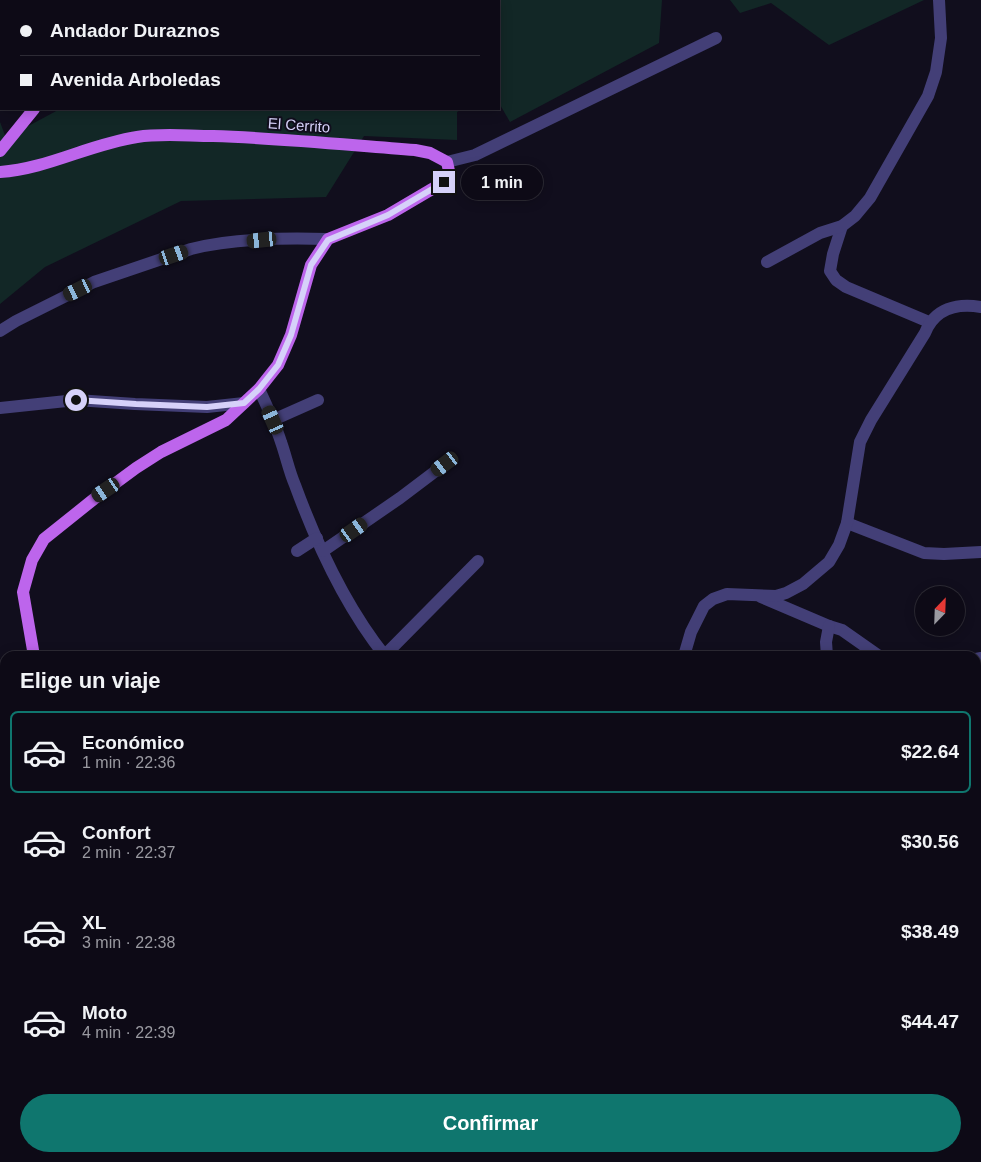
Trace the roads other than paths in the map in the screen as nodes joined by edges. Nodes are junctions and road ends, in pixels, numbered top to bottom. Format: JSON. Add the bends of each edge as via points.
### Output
{"nodes":[{"id":1,"x":939,"y":0,"type":"edge"},
{"id":2,"x":716,"y":38,"type":"dead end"},
{"id":3,"x":33,"y":110,"type":"edge"},
{"id":4,"x":0,"y":152,"type":"edge"},
{"id":5,"x":447,"y":162,"type":"junction"},
{"id":6,"x":0,"y":172,"type":"edge"},
{"id":7,"x":842,"y":226,"type":"junction"},
{"id":8,"x":328,"y":240,"type":"junction"},
{"id":9,"x":767,"y":262,"type":"dead end"},
{"id":10,"x":981,"y":307,"type":"edge"},
{"id":11,"x":929,"y":322,"type":"junction"},
{"id":12,"x":0,"y":331,"type":"edge"},
{"id":13,"x":259,"y":389,"type":"junction"},
{"id":14,"x":318,"y":400,"type":"dead end"},
{"id":15,"x":244,"y":403,"type":"junction"},
{"id":16,"x":0,"y":408,"type":"edge"},
{"id":17,"x":273,"y":420,"type":"junction"},
{"id":18,"x":445,"y":464,"type":"dead end"},
{"id":19,"x":847,"y":523,"type":"junction"},
{"id":20,"x":316,"y":538,"type":"junction"},
{"id":21,"x":297,"y":551,"type":"dead end"},
{"id":22,"x":323,"y":551,"type":"junction"},
{"id":23,"x":981,"y":552,"type":"edge"},
{"id":24,"x":478,"y":561,"type":"dead end"},
{"id":25,"x":756,"y":595,"type":"junction"},
{"id":26,"x":829,"y":626,"type":"junction"},
{"id":27,"x":33,"y":651,"type":"edge"},
{"id":28,"x":380,"y":651,"type":"edge"},
{"id":29,"x":389,"y":651,"type":"edge"},
{"id":30,"x":685,"y":651,"type":"edge"},
{"id":31,"x":827,"y":651,"type":"edge"},
{"id":32,"x":872,"y":651,"type":"edge"}],
"edges":[{"from":1,"to":7,"type":"street","via":[[941,38],[936,72],[928,96],[870,198]]},
{"from":2,"to":5,"type":"street","via":[[475,155]]},
{"from":3,"to":4,"type":"main road"},
{"from":5,"to":6,"type":"main road","name":"El Cerrito","via":[[415,150],[166,135],[136,137],[30,168]]},
{"from":5,"to":8,"type":"main road","via":[[449,171],[444,182],[388,215]]},
{"from":7,"to":9,"type":"street","via":[[820,233]]},
{"from":7,"to":11,"type":"street","via":[[830,270],[836,280]]},
{"from":8,"to":12,"type":"street","via":[[282,238],[204,246],[94,282]]},
{"from":8,"to":13,"type":"main road","via":[[311,265],[282,357]]},
{"from":10,"to":11,"type":"street","via":[[955,306]]},
{"from":11,"to":19,"type":"street","via":[[860,442]]},
{"from":13,"to":15,"type":"main road"},
{"from":13,"to":17,"type":"street"},
{"from":14,"to":17,"type":"street"},
{"from":15,"to":16,"type":"street","via":[[207,407],[76,400]]},
{"from":15,"to":27,"type":"main road","via":[[226,420],[136,468],[44,540],[32,560],[24,592]]},
{"from":17,"to":20,"type":"street"},
{"from":18,"to":22,"type":"street"},
{"from":19,"to":23,"type":"street","via":[[924,553]]},
{"from":19,"to":25,"type":"street","via":[[829,562],[803,584],[776,596]]},
{"from":20,"to":21,"type":"street"},
{"from":20,"to":22,"type":"street"},
{"from":22,"to":28,"type":"street","via":[[348,600]]},
{"from":24,"to":29,"type":"street"},
{"from":25,"to":26,"type":"street"},
{"from":25,"to":30,"type":"street","via":[[726,594],[704,606]]},
{"from":26,"to":31,"type":"street"},
{"from":26,"to":32,"type":"street","via":[[850,634]]}]}
